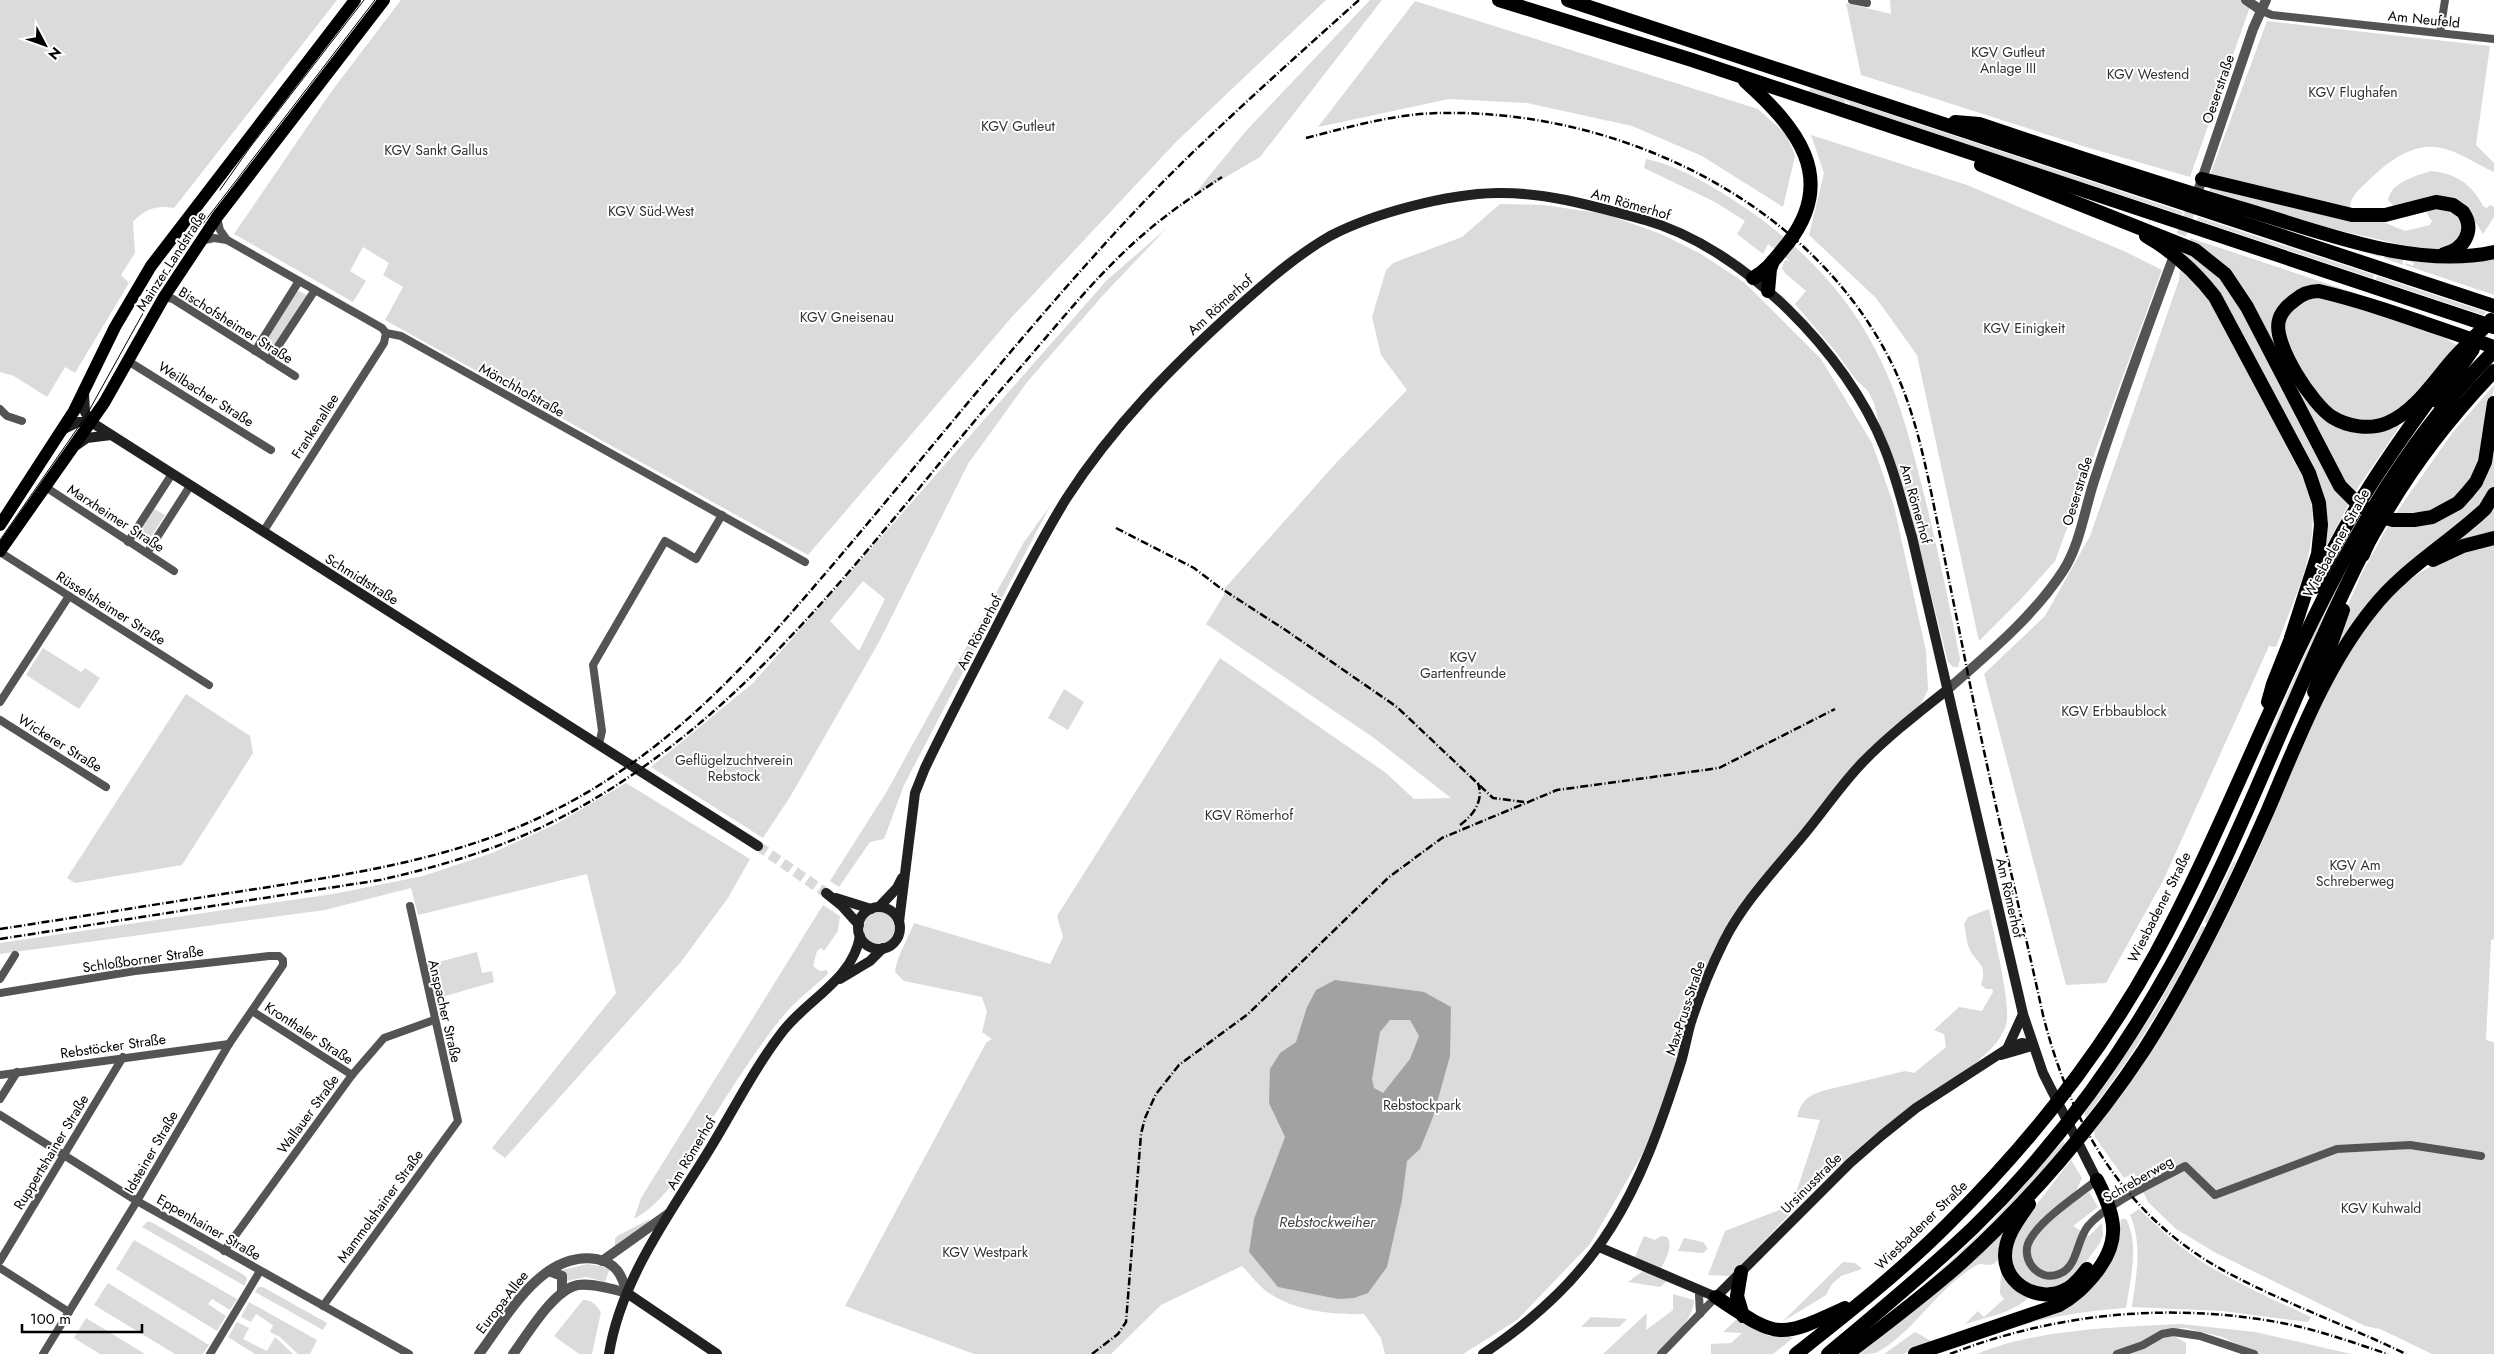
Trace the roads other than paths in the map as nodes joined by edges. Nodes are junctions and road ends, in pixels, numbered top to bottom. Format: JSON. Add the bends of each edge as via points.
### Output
{"nodes":[{"id":1,"x":355,"y":0,"type":"edge"},
{"id":2,"x":384,"y":0,"type":"edge"},
{"id":3,"x":1499,"y":0,"type":"edge"},
{"id":4,"x":1568,"y":0,"type":"edge"},
{"id":5,"x":1854,"y":0,"type":"edge"},
{"id":6,"x":2246,"y":0,"type":"edge"},
{"id":7,"x":2266,"y":0,"type":"edge"},
{"id":8,"x":2445,"y":0,"type":"edge"},
{"id":9,"x":1867,"y":3,"type":"dead end"},
{"id":10,"x":2262,"y":11,"type":"junction"},
{"id":11,"x":2440,"y":33,"type":"junction"},
{"id":12,"x":2494,"y":39,"type":"edge"},
{"id":13,"x":1740,"y":77,"type":"junction"},
{"id":14,"x":1881,"y":124,"type":"junction"},
{"id":15,"x":2200,"y":184,"type":"joint"},
{"id":16,"x":2214,"y":207,"type":"junction"},
{"id":17,"x":217,"y":217,"type":"junction"},
{"id":18,"x":227,"y":240,"type":"junction"},
{"id":19,"x":2161,"y":240,"type":"junction"},
{"id":20,"x":200,"y":241,"type":"junction"},
{"id":21,"x":2494,"y":252,"type":"edge"},
{"id":22,"x":2429,"y":255,"type":"junction"},
{"id":23,"x":1774,"y":260,"type":"junction"},
{"id":24,"x":2172,"y":261,"type":"tunnel mouth"},
{"id":25,"x":1753,"y":278,"type":"junction"},
{"id":26,"x":299,"y":280,"type":"junction"},
{"id":27,"x":315,"y":290,"type":"junction"},
{"id":28,"x":1768,"y":291,"type":"junction"},
{"id":29,"x":164,"y":297,"type":"junction"},
{"id":30,"x":2493,"y":310,"type":"edge"},
{"id":31,"x":2494,"y":326,"type":"edge"},
{"id":32,"x":386,"y":333,"type":"junction"},
{"id":33,"x":2480,"y":339,"type":"junction"},
{"id":34,"x":2494,"y":349,"type":"edge"},
{"id":35,"x":255,"y":351,"type":"junction"},
{"id":36,"x":269,"y":360,"type":"junction"},
{"id":37,"x":128,"y":361,"type":"junction"},
{"id":38,"x":2494,"y":371,"type":"edge"},
{"id":39,"x":295,"y":376,"type":"dead end"},
{"id":40,"x":84,"y":390,"type":"junction"},
{"id":41,"x":2494,"y":403,"type":"edge"},
{"id":42,"x":0,"y":410,"type":"edge"},
{"id":43,"x":7,"y":416,"type":"junction"},
{"id":44,"x":22,"y":421,"type":"dead end"},
{"id":45,"x":0,"y":422,"type":"edge"},
{"id":46,"x":91,"y":422,"type":"junction"},
{"id":47,"x":59,"y":434,"type":"junction"},
{"id":48,"x":111,"y":435,"type":"junction"},
{"id":49,"x":71,"y":450,"type":"junction"},
{"id":50,"x":271,"y":450,"type":"dead end"},
{"id":51,"x":2396,"y":473,"type":"junction"},
{"id":52,"x":172,"y":474,"type":"junction"},
{"id":53,"x":44,"y":486,"type":"junction"},
{"id":54,"x":190,"y":486,"type":"junction"},
{"id":55,"x":2494,"y":494,"type":"edge"},
{"id":56,"x":722,"y":515,"type":"junction"},
{"id":57,"x":2,"y":519,"type":"edge"},
{"id":58,"x":263,"y":532,"type":"junction"},
{"id":59,"x":2494,"y":538,"type":"edge"},
{"id":60,"x":128,"y":542,"type":"junction"},
{"id":61,"x":2365,"y":548,"type":"junction"},
{"id":62,"x":0,"y":551,"type":"edge"},
{"id":63,"x":147,"y":553,"type":"junction"},
{"id":64,"x":805,"y":562,"type":"dead end"},
{"id":65,"x":174,"y":571,"type":"dead end"},
{"id":66,"x":2406,"y":576,"type":"junction"},
{"id":67,"x":69,"y":596,"type":"junction"},
{"id":68,"x":2291,"y":638,"type":"junction"},
{"id":69,"x":209,"y":685,"type":"dead end"},
{"id":70,"x":1947,"y":690,"type":"junction"},
{"id":71,"x":0,"y":702,"type":"edge"},
{"id":72,"x":0,"y":720,"type":"edge"},
{"id":73,"x":2261,"y":730,"type":"junction"},
{"id":74,"x":2301,"y":733,"type":"junction"},
{"id":75,"x":599,"y":744,"type":"junction"},
{"id":76,"x":106,"y":787,"type":"dead end"},
{"id":77,"x":758,"y":846,"type":"tunnel mouth"},
{"id":78,"x":905,"y":873,"type":"junction"},
{"id":79,"x":410,"y":906,"type":"dead end"},
{"id":80,"x":875,"y":908,"type":"junction"},
{"id":81,"x":899,"y":922,"type":"junction"},
{"id":82,"x":859,"y":930,"type":"junction"},
{"id":83,"x":883,"y":948,"type":"junction"},
{"id":84,"x":14,"y":956,"type":"dead end"},
{"id":85,"x":283,"y":965,"type":"joint"},
{"id":86,"x":0,"y":979,"type":"edge"},
{"id":87,"x":828,"y":987,"type":"junction"},
{"id":88,"x":0,"y":994,"type":"edge"},
{"id":89,"x":252,"y":1011,"type":"junction"},
{"id":90,"x":2023,"y":1014,"type":"junction"},
{"id":91,"x":434,"y":1020,"type":"junction"},
{"id":92,"x":229,"y":1044,"type":"junction"},
{"id":93,"x":2033,"y":1045,"type":"junction"},
{"id":94,"x":2004,"y":1052,"type":"junction"},
{"id":95,"x":123,"y":1056,"type":"junction"},
{"id":96,"x":17,"y":1072,"type":"junction"},
{"id":97,"x":0,"y":1075,"type":"edge"},
{"id":98,"x":352,"y":1075,"type":"junction"},
{"id":99,"x":0,"y":1099,"type":"edge"},
{"id":100,"x":0,"y":1115,"type":"edge"},
{"id":101,"x":458,"y":1121,"type":"joint"},
{"id":102,"x":63,"y":1156,"type":"junction"},
{"id":103,"x":2481,"y":1156,"type":"dead end"},
{"id":104,"x":2056,"y":1165,"type":"junction"},
{"id":105,"x":2097,"y":1180,"type":"junction"},
{"id":106,"x":137,"y":1201,"type":"junction"},
{"id":107,"x":671,"y":1212,"type":"junction"},
{"id":108,"x":2111,"y":1215,"type":"junction"},
{"id":109,"x":1600,"y":1247,"type":"junction"},
{"id":110,"x":224,"y":1251,"type":"junction"},
{"id":111,"x":602,"y":1260,"type":"junction"},
{"id":112,"x":0,"y":1261,"type":"edge"},
{"id":113,"x":0,"y":1268,"type":"edge"},
{"id":114,"x":549,"y":1270,"type":"junction"},
{"id":115,"x":260,"y":1271,"type":"junction"},
{"id":116,"x":1741,"y":1272,"type":"junction"},
{"id":117,"x":1688,"y":1286,"type":"junction"},
{"id":118,"x":562,"y":1293,"type":"junction"},
{"id":119,"x":627,"y":1293,"type":"junction"},
{"id":120,"x":1866,"y":1298,"type":"junction"},
{"id":121,"x":1705,"y":1303,"type":"junction"},
{"id":122,"x":323,"y":1306,"type":"junction"},
{"id":123,"x":69,"y":1312,"type":"junction"},
{"id":124,"x":1747,"y":1318,"type":"junction"},
{"id":125,"x":43,"y":1354,"type":"edge"},
{"id":126,"x":210,"y":1354,"type":"edge"},
{"id":127,"x":409,"y":1354,"type":"edge"},
{"id":128,"x":479,"y":1354,"type":"edge"},
{"id":129,"x":513,"y":1354,"type":"edge"},
{"id":130,"x":609,"y":1354,"type":"edge"},
{"id":131,"x":717,"y":1354,"type":"edge"},
{"id":132,"x":1483,"y":1354,"type":"edge"},
{"id":133,"x":1661,"y":1354,"type":"edge"},
{"id":134,"x":1796,"y":1354,"type":"edge"},
{"id":135,"x":1828,"y":1354,"type":"edge"},
{"id":136,"x":1847,"y":1354,"type":"edge"},
{"id":137,"x":1915,"y":1354,"type":"edge"},
{"id":138,"x":2117,"y":1354,"type":"edge"},
{"id":139,"x":2254,"y":1354,"type":"edge"}],
"edges":[{"from":1,"to":40,"type":"main road","name":"Mainzer Landstraße","via":[[151,266],[115,327]]},
{"from":2,"to":17,"type":"main road","name":"Mainzer Landstraße"},
{"from":3,"to":13,"type":"highway"},
{"from":4,"to":16,"type":"highway","via":[[1937,121],[1979,124]]},
{"from":5,"to":9,"type":"street"},
{"from":6,"to":10,"type":"street"},
{"from":7,"to":10,"type":"street","name":"Oeserstraße"},
{"from":8,"to":11,"type":"street"},
{"from":10,"to":11,"type":"street","name":"Am Neufeld"},
{"from":10,"to":15,"type":"street","name":"Oeserstraße"},
{"from":11,"to":12,"type":"street","name":"Am Neufeld"},
{"from":13,"to":14,"type":"highway"},
{"from":13,"to":23,"type":"highway","via":[[1788,123],[1804,149],[1810,168],[1810,194],[1804,215]]},
{"from":14,"to":19,"type":"highway","via":[[2108,215]]},
{"from":14,"to":31,"type":"highway"},
{"from":15,"to":22,"type":"highway","via":[[2352,215],[2385,215],[2436,202],[2453,205],[2466,216],[2468,231],[2464,243],[2454,252]]},
{"from":16,"to":22,"type":"highway"},
{"from":16,"to":30,"type":"highway"},
{"from":17,"to":18,"type":"street"},
{"from":17,"to":20,"type":"main road","name":"Mainzer Landstraße"},
{"from":18,"to":20,"type":"street"},
{"from":18,"to":26,"type":"street","name":"Mönchhofstraße"},
{"from":19,"to":41,"type":"highway","via":[[2198,251],[2233,284],[2340,486],[2368,512],[2394,520],[2414,520],[2458,503],[2476,482],[2485,462]]},
{"from":19,"to":68,"type":"highway","via":[[2215,297],[2309,473],[2319,503],[2318,554]]},
{"from":20,"to":29,"type":"main road","name":"Mainzer Landstraße"},
{"from":21,"to":22,"type":"highway","via":[[2457,258]]},
{"from":23,"to":25,"type":"highway"},
{"from":23,"to":28,"type":"highway"},
{"from":24,"to":70,"type":"street","name":"Oeserstraße","via":[[2096,474],[2076,544],[2064,569],[2022,620]]},
{"from":25,"to":28,"type":"main road","name":"Am Römerhof"},
{"from":25,"to":78,"type":"main road","name":"Am Römerhof","via":[[1701,243],[1664,225],[1547,196],[1497,193],[1440,198],[1397,211],[1332,236],[1286,266],[1155,386],[1110,437],[1068,497],[1008,605],[925,768],[915,793]]},
{"from":26,"to":27,"type":"street","name":"Mönchhofstraße"},
{"from":26,"to":35,"type":"street"},
{"from":27,"to":32,"type":"street","name":"Mönchhofstraße"},
{"from":27,"to":36,"type":"street"},
{"from":28,"to":70,"type":"main road","name":"Am Römerhof","via":[[1834,362],[1884,446],[1912,537]]},
{"from":29,"to":35,"type":"street","name":"Bischofsheimer Straße","via":[[176,301]]},
{"from":29,"to":37,"type":"main road","name":"Mainzer Landstraße"},
{"from":30,"to":34,"type":"highway","via":[[2456,355],[2408,410],[2386,423],[2370,426],[2346,424],[2322,408],[2283,350],[2278,330],[2282,313],[2293,301],[2311,291],[2319,291],[2461,336]]},
{"from":31,"to":33,"type":"highway"},
{"from":32,"to":56,"type":"street","name":"Mönchhofstraße","via":[[401,336]]},
{"from":32,"to":58,"type":"street","name":"Frankenallee","via":[[384,343]]},
{"from":33,"to":51,"type":"highway","via":[[2419,428]]},
{"from":33,"to":68,"type":"highway","via":[[2455,365],[2377,473],[2337,540]]},
{"from":34,"to":51,"type":"highway","via":[[2448,400]]},
{"from":35,"to":36,"type":"street","name":"Bischofsheimer Straße"},
{"from":36,"to":39,"type":"street","name":"Bischofsheimer Straße"},
{"from":37,"to":46,"type":"main road","name":"Mainzer Landstraße"},
{"from":37,"to":50,"type":"street","name":"Weilbacher Straße"},
{"from":38,"to":61,"type":"highway","via":[[2425,452]]},
{"from":40,"to":46,"type":"main road","via":[[85,412]]},
{"from":40,"to":47,"type":"main road","name":"Mainzer Landstraße"},
{"from":42,"to":43,"type":"street"},
{"from":43,"to":44,"type":"street"},
{"from":43,"to":45,"type":"street"},
{"from":46,"to":47,"type":"main road","via":[[72,423]]},
{"from":46,"to":48,"type":"main road","name":"Schmidtstraße"},
{"from":46,"to":49,"type":"main road","name":"Mainzer Landstraße"},
{"from":47,"to":57,"type":"main road","name":"Mainzer Landstraße"},
{"from":48,"to":49,"type":"main road","via":[[87,438]]},
{"from":48,"to":52,"type":"main road","name":"Schmidtstraße"},
{"from":49,"to":53,"type":"main road","name":"Mainzer Landstraße"},
{"from":51,"to":73,"type":"highway","name":"Wiesbadener Straße","via":[[2370,510],[2338,570]]},
{"from":52,"to":54,"type":"main road","name":"Schmidtstraße"},
{"from":52,"to":60,"type":"street"},
{"from":53,"to":60,"type":"street","name":"Marxheimer Straße"},
{"from":53,"to":62,"type":"main road","name":"Mainzer Landstraße"},
{"from":54,"to":58,"type":"main road","name":"Schmidtstraße"},
{"from":54,"to":63,"type":"street"},
{"from":55,"to":66,"type":"highway","via":[[2467,526]]},
{"from":56,"to":64,"type":"street","name":"Mönchhofstraße"},
{"from":56,"to":75,"type":"street","via":[[696,559],[665,541],[593,665],[602,731]]},
{"from":58,"to":75,"type":"main road","name":"Schmidtstraße"},
{"from":59,"to":66,"type":"highway","via":[[2463,546]]},
{"from":60,"to":63,"type":"street","name":"Marxheimer Straße"},
{"from":61,"to":74,"type":"highway"},
{"from":61,"to":135,"type":"highway","name":"Wiesbadener Straße","via":[[2312,658],[2231,845],[2172,965],[2138,1021],[2090,1093],[2007,1192],[1904,1291]]},
{"from":62,"to":67,"type":"street","name":"Rüsselsheimer Straße"},
{"from":63,"to":65,"type":"street","name":"Marxheimer Straße"},
{"from":66,"to":74,"type":"highway","via":[[2362,622]]},
{"from":67,"to":69,"type":"street","name":"Rüsselsheimer Straße"},
{"from":67,"to":71,"type":"street"},
{"from":68,"to":73,"type":"highway","via":[[2273,684]]},
{"from":70,"to":90,"type":"main road","name":"Am Römerhof"},
{"from":70,"to":109,"type":"main road","name":"Max-Pruss-Straße","via":[[1860,766],[1766,880],[1725,938],[1700,997],[1662,1121],[1642,1172]]},
{"from":72,"to":76,"type":"street","name":"Wickerer Straße"},
{"from":73,"to":120,"type":"highway","name":"Wiesbadener Straße","via":[[2155,955],[2070,1086],[1995,1176],[1946,1226]]},
{"from":74,"to":104,"type":"highway","via":[[2240,871],[2182,984],[2144,1050]]},
{"from":75,"to":77,"type":"main road","name":"Schmidtstraße"},
{"from":78,"to":80,"type":"main road","name":"Am Römerhof","via":[[897,888]]},
{"from":78,"to":81,"type":"main road","name":"Am Römerhof"},
{"from":79,"to":91,"type":"street","name":"Anspacher Straße"},
{"from":80,"to":81,"type":"main road","via":[[892,911]]},
{"from":80,"to":82,"type":"main road","via":[[861,918]]},
{"from":80,"to":82,"type":"main road","via":[[827,894],[850,914]]},
{"from":81,"to":83,"type":"main road","via":[[898,937]]},
{"from":82,"to":83,"type":"main road","via":[[868,946]]},
{"from":82,"to":87,"type":"main road","name":"Am Römerhof","via":[[853,958]]},
{"from":83,"to":87,"type":"main road","name":"Am Römerhof","via":[[870,961]]},
{"from":84,"to":86,"type":"street"},
{"from":85,"to":88,"type":"street","name":"Schloßborner Straße","via":[[278,956],[270,956],[135,971]]},
{"from":85,"to":89,"type":"street","name":"Idsteiner Straße"},
{"from":87,"to":107,"type":"main road","name":"Am Römerhof","via":[[795,1018],[771,1048]]},
{"from":89,"to":92,"type":"street","name":"Idsteiner Straße"},
{"from":89,"to":98,"type":"street","name":"Kronthaler Straße"},
{"from":90,"to":93,"type":"main road","name":"Am Römerhof"},
{"from":90,"to":94,"type":"main road"},
{"from":91,"to":98,"type":"street","name":"Wallauer Straße","via":[[384,1038]]},
{"from":91,"to":101,"type":"street","name":"Anspacher Straße"},
{"from":92,"to":95,"type":"street","name":"Rebstöcker Straße"},
{"from":92,"to":106,"type":"street","name":"Idsteiner Straße"},
{"from":93,"to":94,"type":"main road","name":"Ursinusstraße"},
{"from":93,"to":105,"type":"main road","name":"Am Römerhof","via":[[2043,1073]]},
{"from":94,"to":116,"type":"main road","name":"Ursinusstraße","via":[[1916,1108],[1881,1136]]},
{"from":95,"to":96,"type":"street","name":"Rebstöcker Straße"},
{"from":95,"to":102,"type":"street","name":"Ruppertshainer Straße"},
{"from":96,"to":97,"type":"street","name":"Rebstöcker Straße"},
{"from":96,"to":99,"type":"street"},
{"from":98,"to":110,"type":"street","name":"Wallauer Straße"},
{"from":100,"to":102,"type":"street","name":"Eppenhainer Straße"},
{"from":101,"to":122,"type":"street","name":"Mammolshainer Straße"},
{"from":102,"to":106,"type":"street","name":"Eppenhainer Straße"},
{"from":102,"to":112,"type":"street","name":"Ruppertshainer Straße"},
{"from":103,"to":105,"type":"street","name":"Schreberweg","via":[[2410,1145],[2337,1149],[2215,1195],[2185,1166],[2121,1201],[2092,1222],[2065,1270],[2052,1276],[2037,1272],[2026,1254],[2032,1236]]},
{"from":104,"to":108,"type":"highway","via":[[2015,1224],[2007,1242],[2006,1264],[2020,1286],[2033,1293],[2044,1294],[2059,1293],[2069,1288],[2102,1248],[2109,1233]]},
{"from":104,"to":136,"type":"highway","via":[[1961,1262]]},
{"from":105,"to":108,"type":"highway"},
{"from":106,"to":110,"type":"street","name":"Eppenhainer Straße"},
{"from":106,"to":123,"type":"street","name":"Idsteiner Straße"},
{"from":107,"to":111,"type":"street"},
{"from":107,"to":119,"type":"main road","name":"Am Römerhof"},
{"from":108,"to":137,"type":"highway","via":[[2114,1233],[2109,1252],[2098,1271],[2074,1296],[2050,1308]]},
{"from":109,"to":117,"type":"main road"},
{"from":109,"to":132,"type":"main road","name":"Max-Pruss-Straße","via":[[1537,1314]]},
{"from":110,"to":115,"type":"street","name":"Eppenhainer Straße"},
{"from":111,"to":114,"type":"street","name":"Europa-Allee","via":[[577,1260]]},
{"from":111,"to":119,"type":"street","via":[[619,1271]]},
{"from":113,"to":123,"type":"street"},
{"from":114,"to":118,"type":"street","name":"Europa-Allee","via":[[562,1276]]},
{"from":114,"to":128,"type":"street","name":"Europa-Allee","via":[[532,1283]]},
{"from":115,"to":122,"type":"street","name":"Eppenhainer Straße"},
{"from":115,"to":126,"type":"street"},
{"from":116,"to":121,"type":"main road","name":"Ursinusstraße"},
{"from":116,"to":124,"type":"highway","via":[[1737,1296]]},
{"from":117,"to":121,"type":"main road"},
{"from":117,"to":121,"type":"main road"},
{"from":118,"to":119,"type":"street","via":[[585,1285]]},
{"from":118,"to":129,"type":"street"},
{"from":119,"to":130,"type":"main road","name":"Am Römerhof"},
{"from":119,"to":131,"type":"main road"},
{"from":120,"to":124,"type":"highway","via":[[1817,1321],[1786,1331],[1772,1330]]},
{"from":120,"to":134,"type":"highway"},
{"from":121,"to":124,"type":"highway"},
{"from":121,"to":133,"type":"street","name":"Ursinusstraße"},
{"from":122,"to":127,"type":"street","name":"Eppenhainer Straße"},
{"from":123,"to":125,"type":"street","name":"Idsteiner Straße"},
{"from":138,"to":139,"type":"street","via":[[2172,1332],[2200,1336]]}]}
